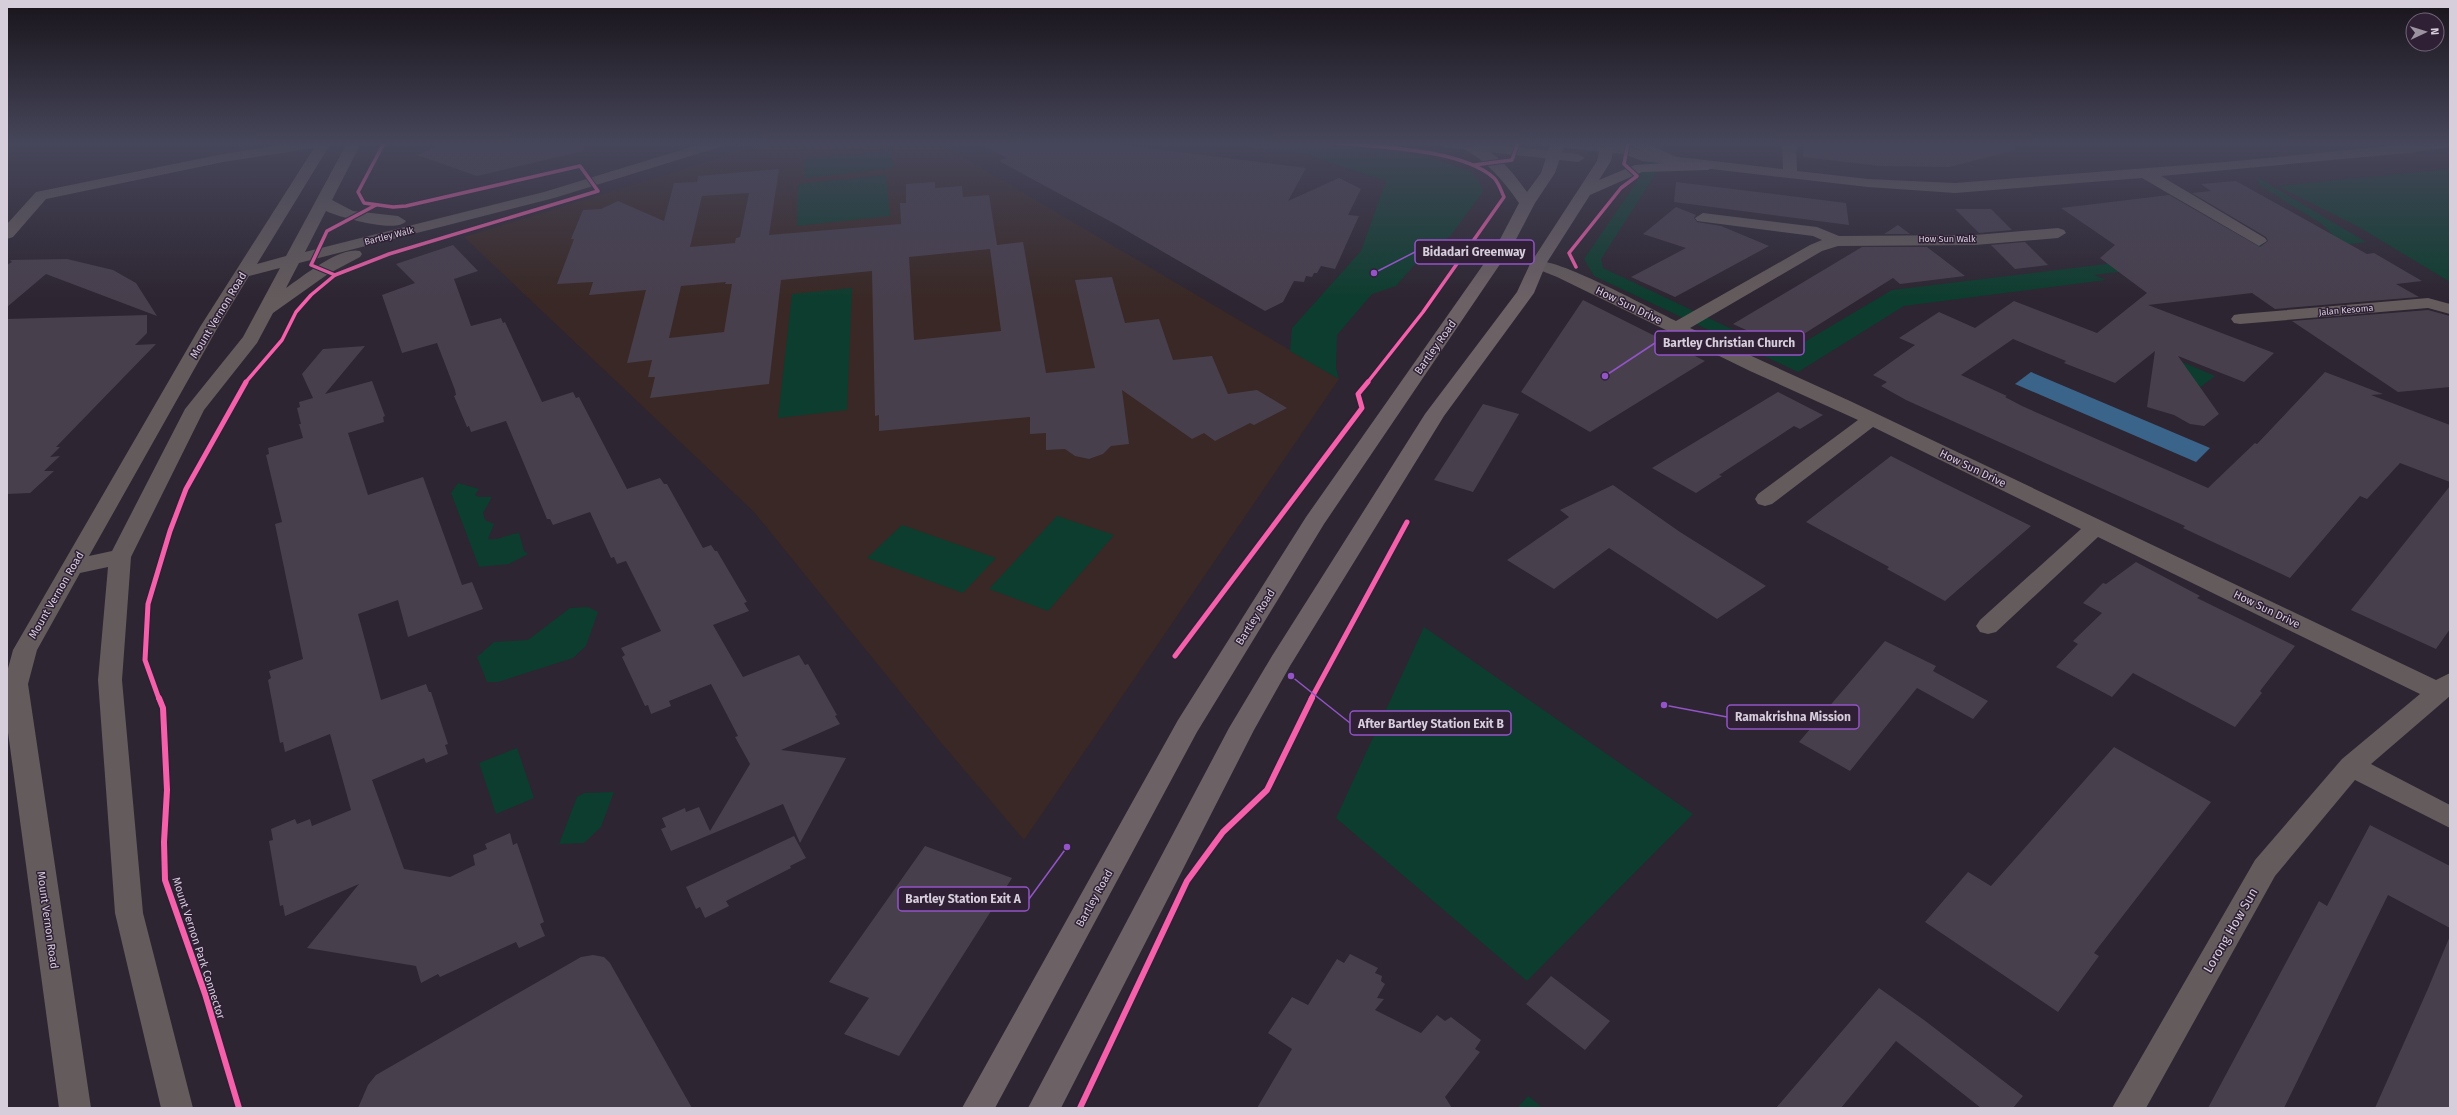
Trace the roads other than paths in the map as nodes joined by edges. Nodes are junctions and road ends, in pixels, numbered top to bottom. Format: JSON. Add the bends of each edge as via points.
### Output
{"nodes":[{"id":1,"x":41,"y":195,"type":"edge"},
{"id":2,"x":292,"y":195,"type":"edge"},
{"id":3,"x":326,"y":195,"type":"edge"},
{"id":4,"x":508,"y":195,"type":"edge"},
{"id":5,"x":549,"y":195,"type":"edge"},
{"id":6,"x":1521,"y":195,"type":"edge"},
{"id":7,"x":1533,"y":195,"type":"edge"},
{"id":8,"x":1583,"y":195,"type":"edge"},
{"id":9,"x":2182,"y":195,"type":"edge"},
{"id":10,"x":323,"y":201,"type":"junction"},
{"id":11,"x":1527,"y":203,"type":"junction"},
{"id":12,"x":1703,"y":218,"type":"dead end"},
{"id":13,"x":394,"y":228,"type":"junction"},
{"id":14,"x":10,"y":232,"type":"edge"},
{"id":15,"x":2058,"y":232,"type":"dead end"},
{"id":16,"x":1836,"y":241,"type":"junction"},
{"id":17,"x":2258,"y":241,"type":"dead end"},
{"id":18,"x":298,"y":246,"type":"junction"},
{"id":19,"x":290,"y":261,"type":"junction"},
{"id":20,"x":1538,"y":264,"type":"junction"},
{"id":21,"x":248,"y":265,"type":"junction"},
{"id":22,"x":2450,"y":309,"type":"edge"},
{"id":23,"x":263,"y":315,"type":"junction"},
{"id":24,"x":2240,"y":319,"type":"dead end"},
{"id":25,"x":1677,"y":328,"type":"junction"},
{"id":26,"x":1872,"y":419,"type":"junction"},
{"id":27,"x":1765,"y":499,"type":"dead end"},
{"id":28,"x":2096,"y":527,"type":"junction"},
{"id":29,"x":120,"y":557,"type":"junction"},
{"id":30,"x":72,"y":567,"type":"junction"},
{"id":31,"x":1988,"y":626,"type":"dead end"},
{"id":32,"x":2444,"y":687,"type":"edge"},
{"id":33,"x":2351,"y":766,"type":"junction"},
{"id":34,"x":2450,"y":816,"type":"edge"},
{"id":35,"x":75,"y":1108,"type":"edge"},
{"id":36,"x":177,"y":1108,"type":"edge"},
{"id":37,"x":978,"y":1108,"type":"edge"},
{"id":38,"x":1044,"y":1108,"type":"edge"},
{"id":39,"x":2128,"y":1108,"type":"edge"}],
"edges":[{"from":1,"to":14,"type":"street"},
{"from":2,"to":21,"type":"street","name":"Mount Vernon Road"},
{"from":3,"to":10,"type":"street"},
{"from":4,"to":13,"type":"street","name":"Bartley Walk"},
{"from":5,"to":13,"type":"street","name":"Bartley Walk"},
{"from":6,"to":11,"type":"highway"},
{"from":7,"to":11,"type":"highway","name":"Bartley Road"},
{"from":8,"to":20,"type":"highway"},
{"from":9,"to":17,"type":"street"},
{"from":10,"to":13,"type":"street","via":[[334,210]]},
{"from":10,"to":18,"type":"street"},
{"from":11,"to":37,"type":"highway","name":"Bartley Road","via":[[1506,245],[1314,522],[1187,727]]},
{"from":12,"to":16,"type":"street","name":"How Sun Walk","via":[[1817,232]]},
{"from":13,"to":18,"type":"street","name":"Bartley Walk"},
{"from":13,"to":19,"type":"street","name":"Bartley Walk"},
{"from":13,"to":23,"type":"street","via":[[322,270]]},
{"from":15,"to":16,"type":"street","name":"How Sun Walk","via":[[1975,240]]},
{"from":16,"to":25,"type":"street","name":"How Sun Walk","via":[[1816,248]]},
{"from":18,"to":19,"type":"street"},
{"from":18,"to":21,"type":"street","name":"Bartley Walk"},
{"from":19,"to":21,"type":"street","name":"Bartley Walk"},
{"from":19,"to":23,"type":"street"},
{"from":20,"to":25,"type":"street","name":"How Sun Drive","via":[[1563,273]]},
{"from":20,"to":38,"type":"highway","via":[[1526,293],[1435,414],[1242,728]]},
{"from":21,"to":30,"type":"street","name":"Mount Vernon Road","via":[[209,327]]},
{"from":22,"to":24,"type":"street","name":"Jalan Kesoma","via":[[2428,303]]},
{"from":23,"to":29,"type":"street","via":[[251,339],[195,409]]},
{"from":25,"to":26,"type":"street","name":"How Sun Drive"},
{"from":26,"to":27,"type":"street"},
{"from":26,"to":28,"type":"street","name":"How Sun Drive"},
{"from":28,"to":31,"type":"street"},
{"from":28,"to":32,"type":"street","name":"How Sun Drive"},
{"from":29,"to":30,"type":"street"},
{"from":29,"to":36,"type":"street","via":[[110,680],[129,912]]},
{"from":30,"to":35,"type":"street","name":"Mount Vernon Road","via":[[25,650],[16,684]]},
{"from":32,"to":33,"type":"street","name":"Lorong How Sun"},
{"from":33,"to":34,"type":"street"},
{"from":33,"to":39,"type":"street","name":"Lorong How Sun","via":[[2265,868]]}]}
